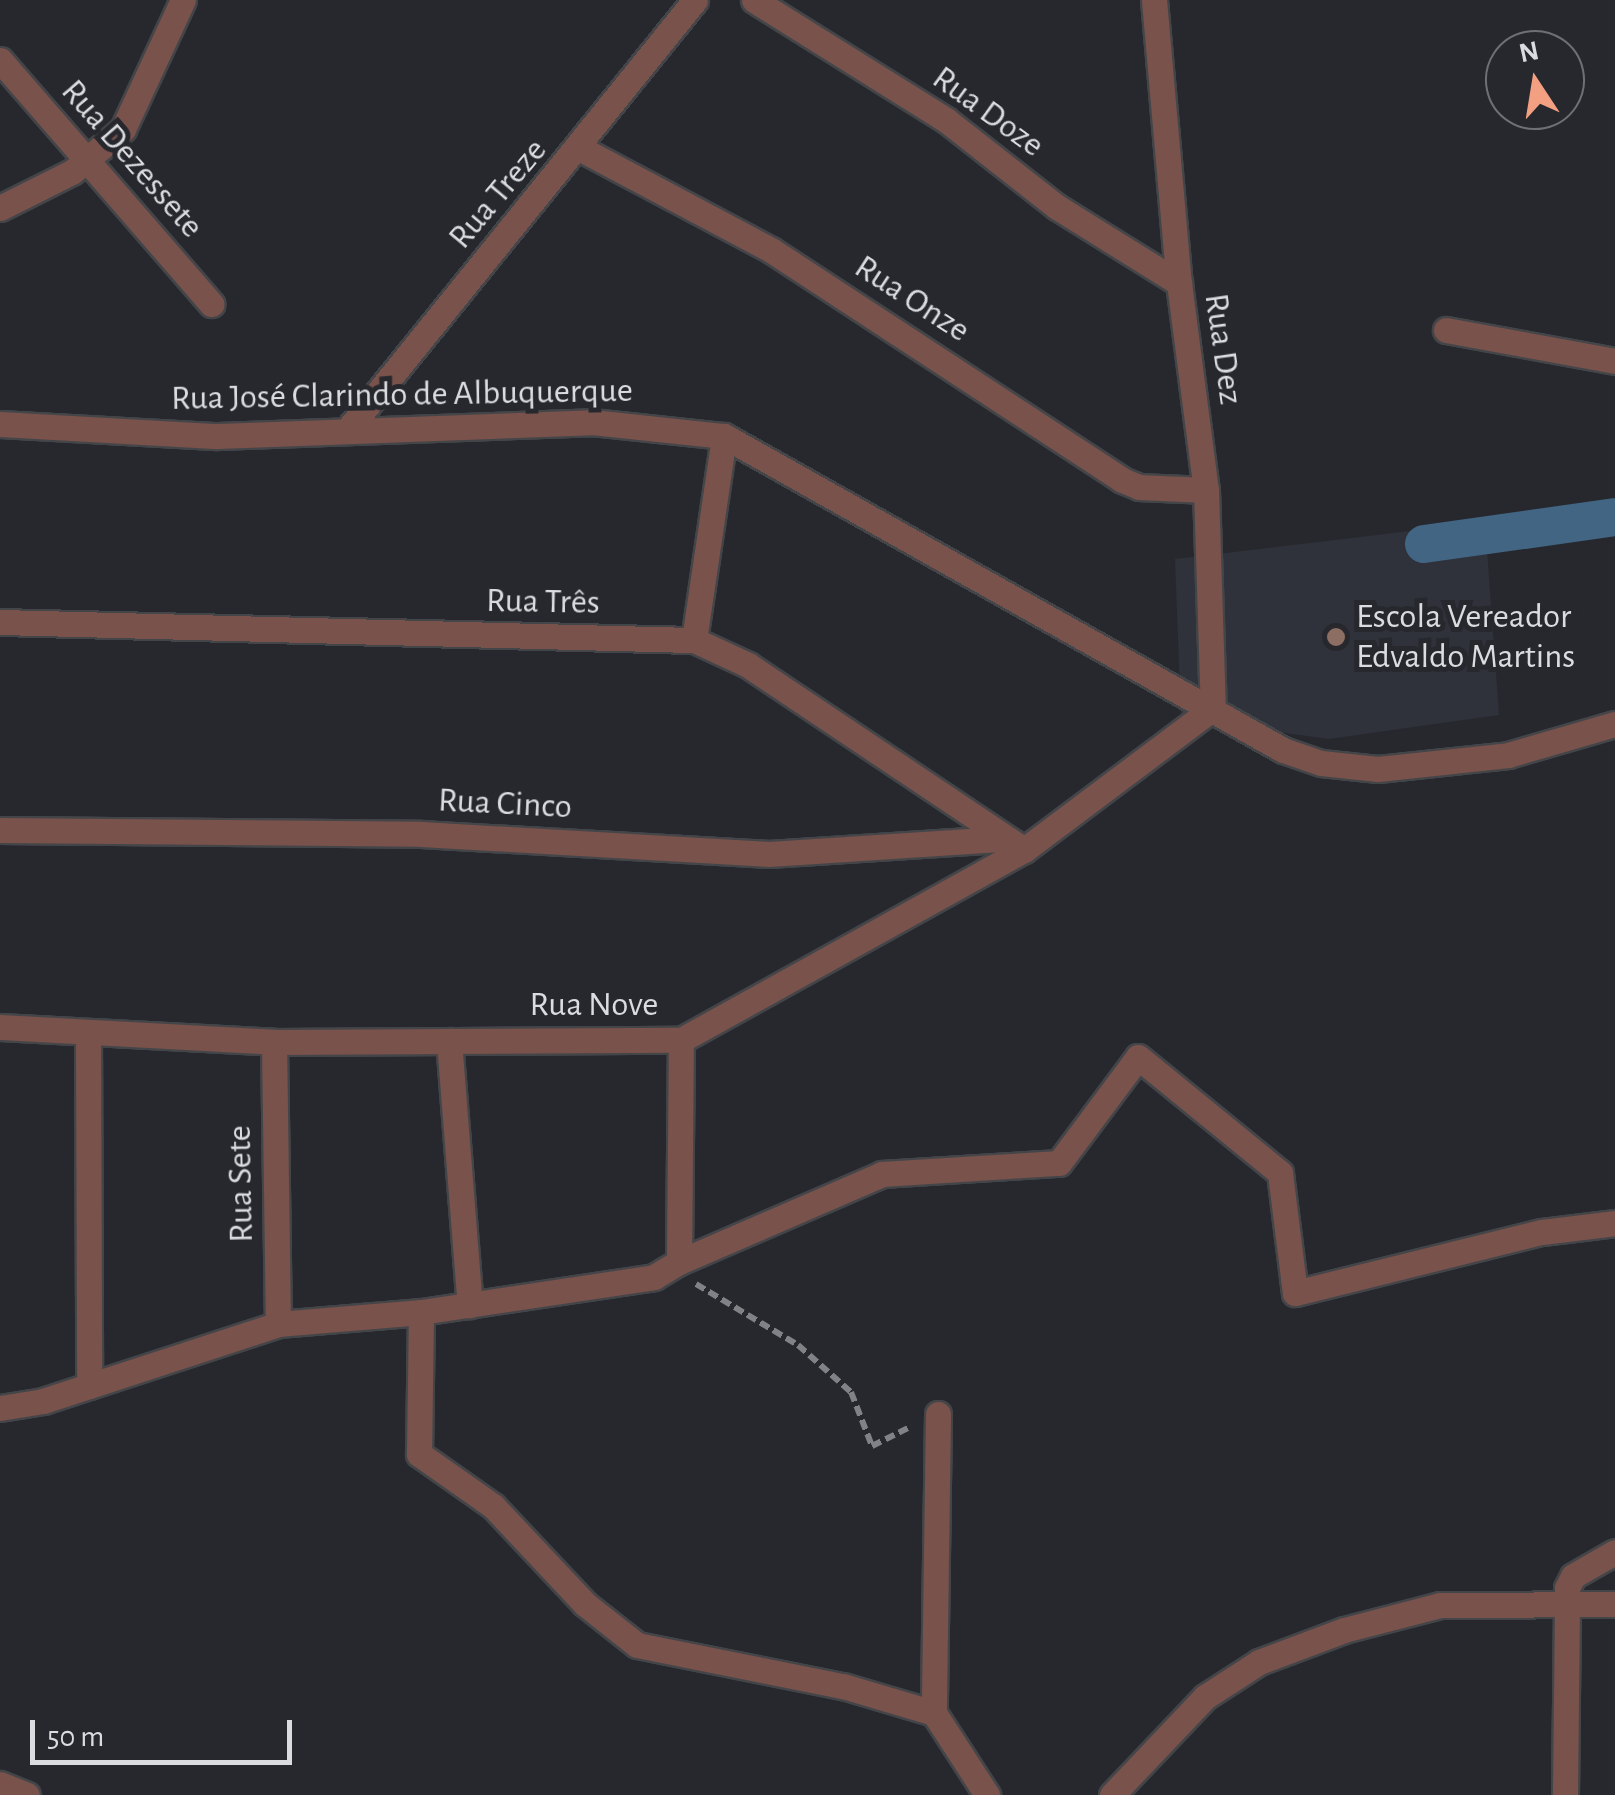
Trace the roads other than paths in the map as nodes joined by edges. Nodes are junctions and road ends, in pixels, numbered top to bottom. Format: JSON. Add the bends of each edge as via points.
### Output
{"nodes":[{"id":1,"x":183,"y":0,"type":"edge"},
{"id":2,"x":695,"y":0,"type":"edge"},
{"id":3,"x":754,"y":0,"type":"edge"},
{"id":4,"x":1154,"y":0,"type":"edge"},
{"id":5,"x":0,"y":60,"type":"edge"},
{"id":6,"x":580,"y":149,"type":"junction"},
{"id":7,"x":88,"y":161,"type":"junction"},
{"id":8,"x":0,"y":208,"type":"edge"},
{"id":9,"x":1179,"y":283,"type":"junction"},
{"id":10,"x":211,"y":304,"type":"dead end"},
{"id":11,"x":1446,"y":330,"type":"dead end"},
{"id":12,"x":1615,"y":360,"type":"edge"},
{"id":13,"x":0,"y":424,"type":"edge"},
{"id":14,"x":350,"y":427,"type":"junction"},
{"id":15,"x":724,"y":436,"type":"junction"},
{"id":16,"x":1206,"y":490,"type":"junction"},
{"id":17,"x":0,"y":622,"type":"edge"},
{"id":18,"x":694,"y":640,"type":"junction"},
{"id":19,"x":1213,"y":708,"type":"junction"},
{"id":20,"x":1615,"y":724,"type":"edge"},
{"id":21,"x":0,"y":830,"type":"edge"},
{"id":22,"x":1014,"y":844,"type":"junction"},
{"id":23,"x":0,"y":1027,"type":"edge"},
{"id":24,"x":88,"y":1032,"type":"junction"},
{"id":25,"x":681,"y":1040,"type":"junction"},
{"id":26,"x":274,"y":1042,"type":"junction"},
{"id":27,"x":448,"y":1042,"type":"junction"},
{"id":28,"x":1615,"y":1223,"type":"edge"},
{"id":29,"x":674,"y":1265,"type":"junction"},
{"id":30,"x":470,"y":1304,"type":"junction"},
{"id":31,"x":421,"y":1312,"type":"junction"},
{"id":32,"x":278,"y":1324,"type":"junction"},
{"id":33,"x":89,"y":1386,"type":"junction"},
{"id":34,"x":0,"y":1408,"type":"edge"},
{"id":35,"x":938,"y":1414,"type":"road end"},
{"id":36,"x":1615,"y":1552,"type":"edge"},
{"id":37,"x":1568,"y":1604,"type":"junction"},
{"id":38,"x":1615,"y":1604,"type":"edge"},
{"id":39,"x":934,"y":1713,"type":"junction"},
{"id":40,"x":0,"y":1784,"type":"edge"},
{"id":41,"x":27,"y":1795,"type":"edge"},
{"id":42,"x":987,"y":1795,"type":"edge"},
{"id":43,"x":1112,"y":1795,"type":"edge"},
{"id":44,"x":1565,"y":1795,"type":"edge"}],
"edges":[{"from":1,"to":7,"type":"street","via":[[123,130]]},
{"from":2,"to":6,"type":"street","name":"Rua Treze"},
{"from":3,"to":9,"type":"street","name":"Rua Doze","via":[[946,120],[1057,207]]},
{"from":4,"to":9,"type":"street","name":"Rua Dez"},
{"from":5,"to":7,"type":"street","name":"Rua Dezessete"},
{"from":6,"to":14,"type":"street","name":"Rua Treze"},
{"from":6,"to":16,"type":"street","name":"Rua Onze","via":[[772,250],[1122,480]]},
{"from":7,"to":8,"type":"street"},
{"from":7,"to":10,"type":"street","name":"Rua Dezessete"},
{"from":9,"to":16,"type":"street","name":"Rua Dez"},
{"from":11,"to":12,"type":"street"},
{"from":13,"to":14,"type":"street","name":"Rua José Clarindo de Albuquerque","via":[[218,436]]},
{"from":14,"to":15,"type":"street","name":"Rua José Clarindo de Albuquerque","via":[[592,422]]},
{"from":15,"to":18,"type":"street"},
{"from":15,"to":19,"type":"street","name":"Rua José Clarindo de Albuquerque"},
{"from":16,"to":19,"type":"street","name":"Rua Dez"},
{"from":17,"to":18,"type":"street","name":"Rua Três"},
{"from":18,"to":22,"type":"street","name":"Rua Três","via":[[748,665]]},
{"from":19,"to":20,"type":"street","name":"Rua José Clarindo de Albuquerque","via":[[1283,750],[1320,763],[1378,769],[1508,756]]},
{"from":19,"to":22,"type":"street","name":"Rua Nove"},
{"from":21,"to":22,"type":"street","name":"Rua Cinco","via":[[421,834],[769,854]]},
{"from":22,"to":25,"type":"street","name":"Rua Nove"},
{"from":23,"to":24,"type":"street","name":"Rua Nove"},
{"from":24,"to":26,"type":"street","name":"Rua Nove"},
{"from":24,"to":33,"type":"street"},
{"from":25,"to":27,"type":"street","name":"Rua Nove"},
{"from":25,"to":29,"type":"street"},
{"from":26,"to":27,"type":"street","name":"Rua Nove"},
{"from":26,"to":32,"type":"street","name":"Rua Sete"},
{"from":27,"to":30,"type":"street"},
{"from":28,"to":29,"type":"street","via":[[1542,1232],[1294,1293],[1280,1174],[1138,1056],[1059,1163],[882,1174]]},
{"from":29,"to":30,"type":"street","via":[[654,1277]]},
{"from":30,"to":31,"type":"street"},
{"from":31,"to":32,"type":"street"},
{"from":31,"to":39,"type":"street","via":[[419,1454],[494,1506],[584,1604],[637,1645],[842,1686]]},
{"from":32,"to":33,"type":"street"},
{"from":33,"to":34,"type":"street"},
{"from":35,"to":39,"type":"street"},
{"from":36,"to":37,"type":"street","via":[[1573,1576]]},
{"from":37,"to":38,"type":"street"},
{"from":37,"to":43,"type":"street","via":[[1440,1605],[1259,1662],[1205,1696]]},
{"from":37,"to":44,"type":"street"},
{"from":39,"to":42,"type":"street"},
{"from":40,"to":41,"type":"street"}]}
